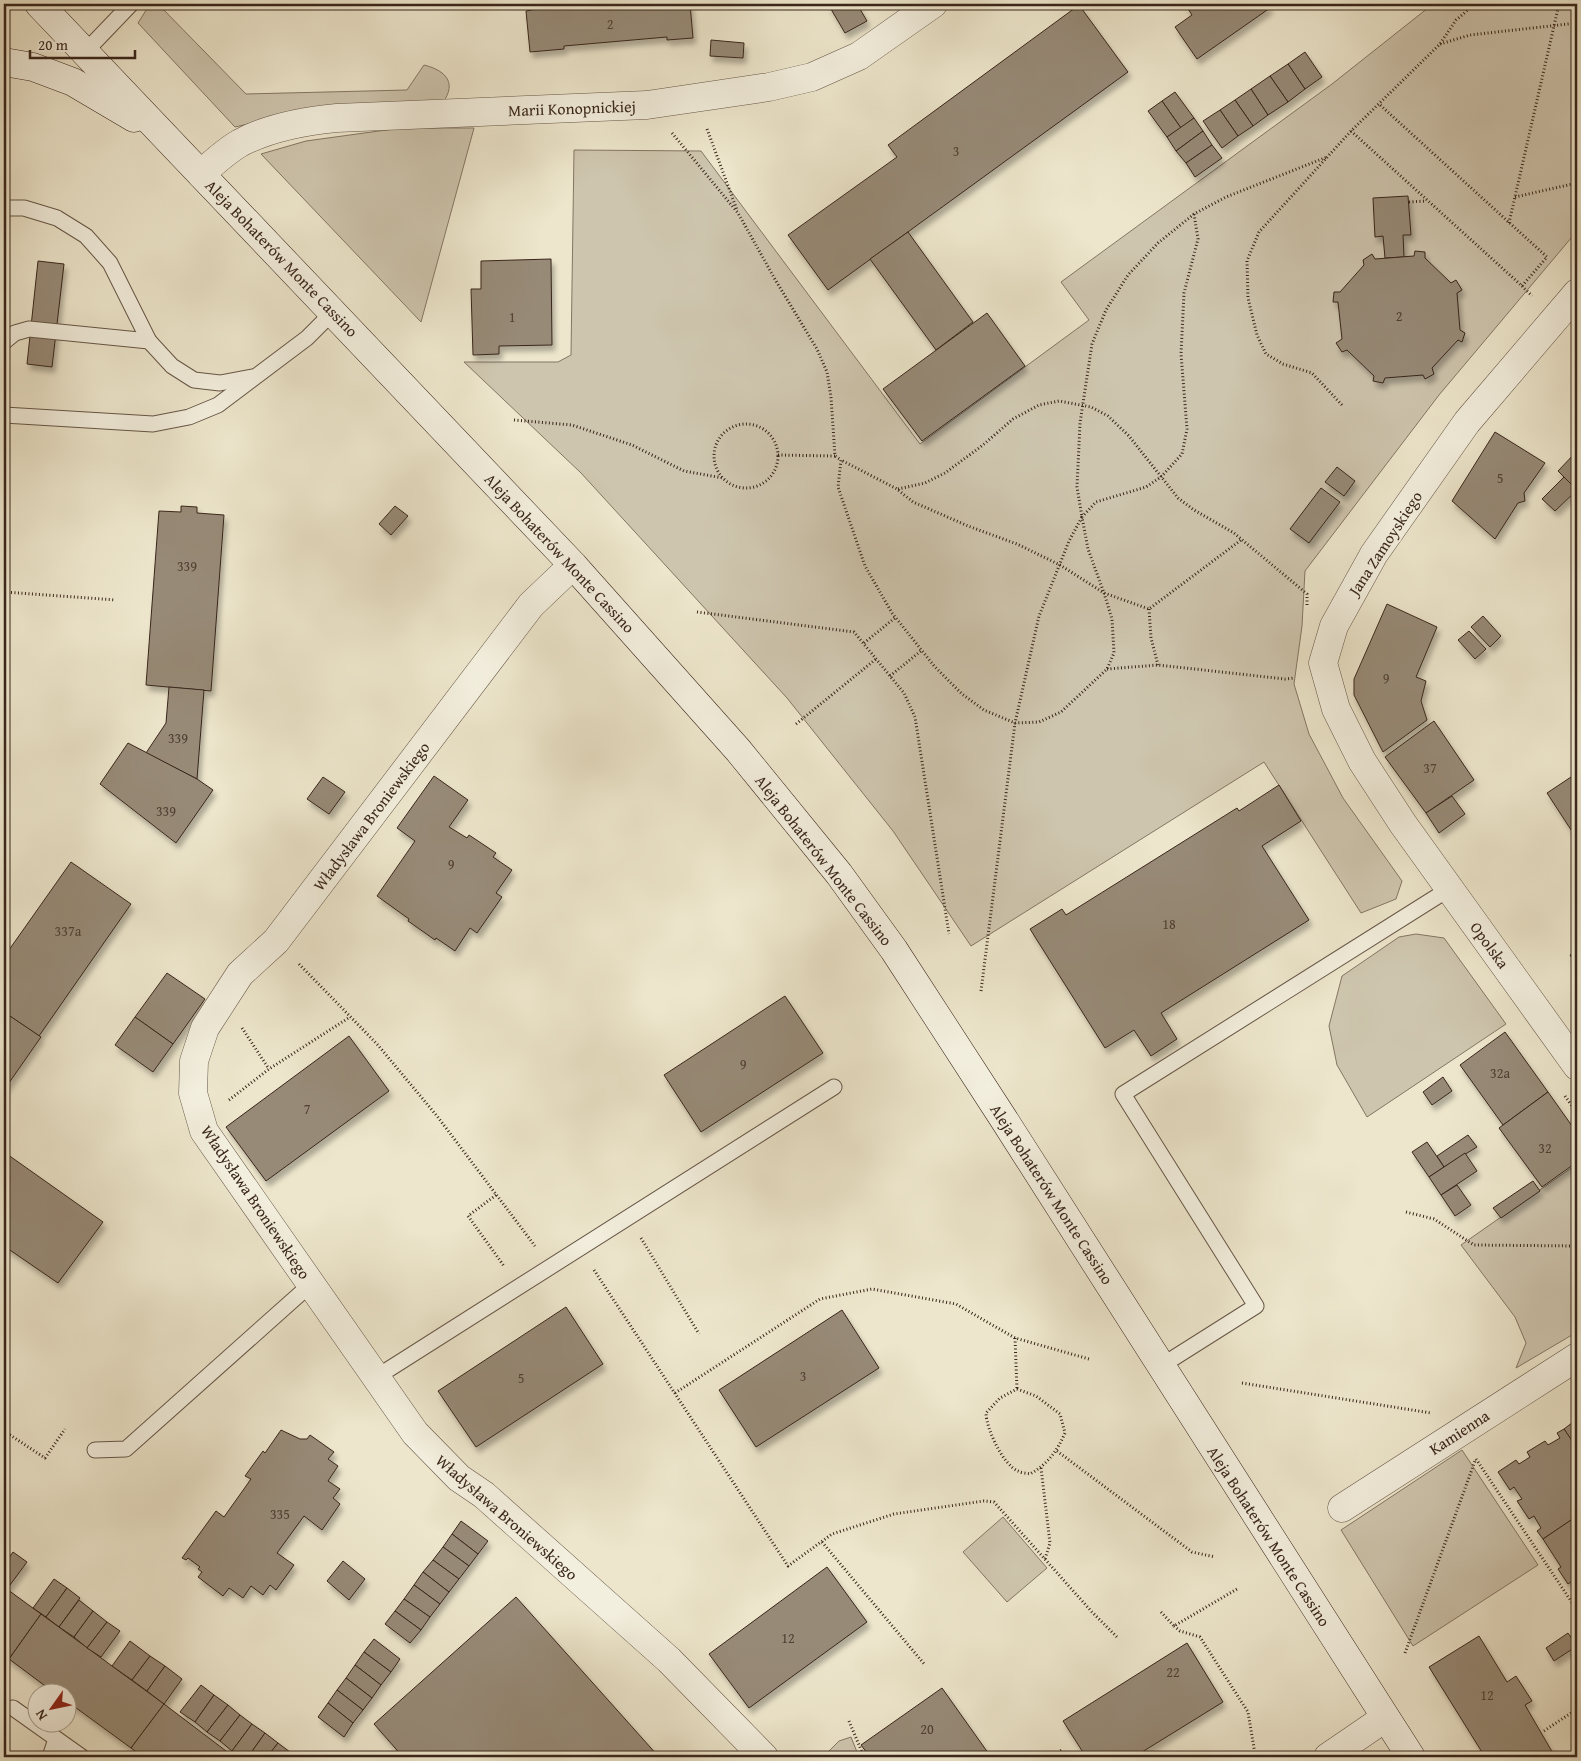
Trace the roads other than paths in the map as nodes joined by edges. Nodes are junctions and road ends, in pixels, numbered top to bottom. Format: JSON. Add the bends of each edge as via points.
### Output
{"nodes":[{"id":1,"x":39,"y":4,"type":"edge"},
{"id":2,"x":131,"y":4,"type":"edge"},
{"id":3,"x":934,"y":4,"type":"edge"},
{"id":4,"x":85,"y":52,"type":"junction"},
{"id":5,"x":4,"y":62,"type":"edge"},
{"id":6,"x":162,"y":134,"type":"junction"},
{"id":7,"x":201,"y":174,"type":"junction"},
{"id":8,"x":4,"y":208,"type":"edge"},
{"id":9,"x":1577,"y":293,"type":"edge"},
{"id":10,"x":333,"y":312,"type":"junction"},
{"id":11,"x":150,"y":340,"type":"junction"},
{"id":12,"x":4,"y":342,"type":"edge"},
{"id":13,"x":256,"y":376,"type":"junction"},
{"id":14,"x":4,"y":415,"type":"edge"},
{"id":15,"x":573,"y":565,"type":"junction"},
{"id":16,"x":1403,"y":824,"type":"joint"},
{"id":17,"x":1449,"y":889,"type":"junction"},
{"id":18,"x":1577,"y":1066,"type":"edge"},
{"id":19,"x":834,"y":1087,"type":"dead end"},
{"id":20,"x":311,"y":1284,"type":"junction"},
{"id":21,"x":1577,"y":1357,"type":"edge"},
{"id":22,"x":1162,"y":1366,"type":"junction"},
{"id":23,"x":376,"y":1378,"type":"junction"},
{"id":24,"x":95,"y":1450,"type":"dead end"},
{"id":25,"x":1342,"y":1508,"type":"dead end"},
{"id":26,"x":12,"y":1708,"type":"dead end"},
{"id":27,"x":1385,"y":1718,"type":"junction"},
{"id":28,"x":56,"y":1739,"type":"junction"},
{"id":29,"x":50,"y":1757,"type":"edge"},
{"id":30,"x":82,"y":1757,"type":"edge"},
{"id":31,"x":764,"y":1757,"type":"edge"},
{"id":32,"x":1328,"y":1757,"type":"edge"},
{"id":33,"x":1410,"y":1757,"type":"edge"}],
"edges":[{"from":1,"to":4,"type":"street","name":"Aleja Bohaterów Monte Cassino"},
{"from":2,"to":4,"type":"lane"},
{"from":3,"to":7,"type":"street","name":"Marii Konopnickiej","via":[[859,56],[812,77],[769,87],[647,105],[307,121],[262,133],[240,143]]},
{"from":4,"to":6,"type":"street","name":"Aleja Bohaterów Monte Cassino"},
{"from":5,"to":6,"type":"street","name":"Aleja Bohaterów Monte Cassino","via":[[33,66],[73,82]]},
{"from":6,"to":7,"type":"street","name":"Aleja Bohaterów Monte Cassino"},
{"from":7,"to":10,"type":"street","name":"Aleja Bohaterów Monte Cassino"},
{"from":8,"to":11,"type":"lane","via":[[24,208],[56,218],[86,236],[110,263]]},
{"from":9,"to":16,"type":"street","name":"Jana Zamoyskiego","via":[[1467,422],[1374,554],[1334,626],[1324,663],[1336,709],[1362,761]]},
{"from":10,"to":13,"type":"lane","via":[[306,338]]},
{"from":10,"to":15,"type":"street","name":"Aleja Bohaterów Monte Cassino"},
{"from":11,"to":12,"type":"lane","via":[[29,329],[15,333]]},
{"from":11,"to":13,"type":"lane","via":[[172,366],[194,380],[220,383]]},
{"from":13,"to":14,"type":"lane","via":[[218,405],[189,417],[153,424]]},
{"from":15,"to":20,"type":"street","name":"Władysława Broniewskiego","via":[[531,605],[276,941],[240,974],[205,1028],[194,1061],[193,1094],[204,1131]]},
{"from":15,"to":22,"type":"street","name":"Aleja Bohaterów Monte Cassino","via":[[738,750],[839,874],[899,958]]},
{"from":16,"to":17,"type":"street","name":"Opolska"},
{"from":17,"to":18,"type":"street","name":"Opolska"},
{"from":17,"to":22,"type":"lane","via":[[1123,1094],[1256,1306]]},
{"from":19,"to":23,"type":"lane"},
{"from":20,"to":23,"type":"street","name":"Władysława Broniewskiego"},
{"from":20,"to":24,"type":"lane","via":[[126,1449]]},
{"from":21,"to":25,"type":"street","name":"Kamienna"},
{"from":22,"to":27,"type":"street","name":"Aleja Bohaterów Monte Cassino"},
{"from":23,"to":31,"type":"street","name":"Władysława Broniewskiego","via":[[415,1433],[459,1478],[484,1495],[669,1660]]},
{"from":26,"to":28,"type":"lane"},
{"from":27,"to":32,"type":"street"},
{"from":27,"to":33,"type":"street","name":"Aleja Bohaterów Monte Cassino"},
{"from":28,"to":29,"type":"lane"},
{"from":28,"to":30,"type":"lane"}]}
